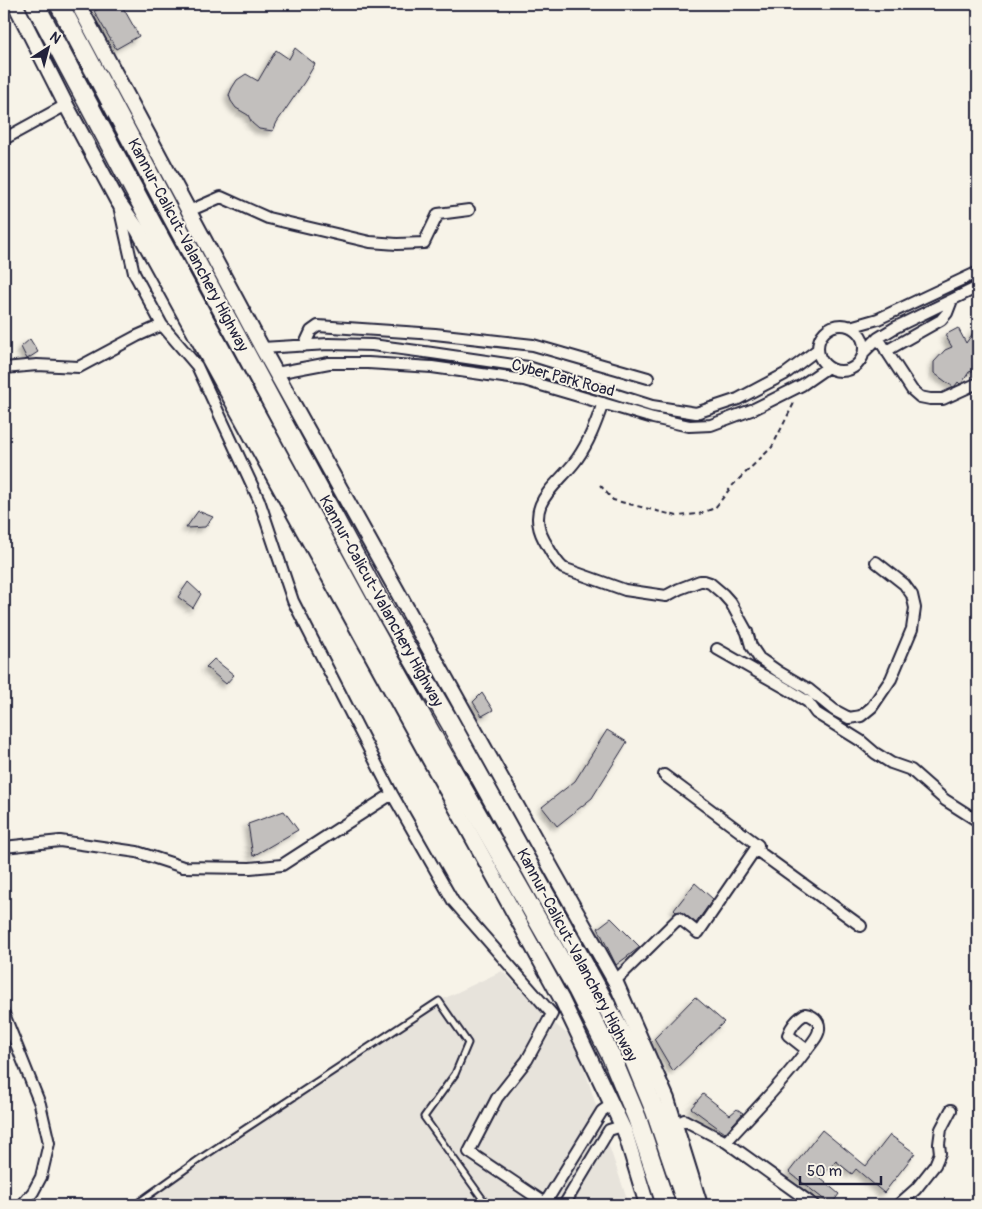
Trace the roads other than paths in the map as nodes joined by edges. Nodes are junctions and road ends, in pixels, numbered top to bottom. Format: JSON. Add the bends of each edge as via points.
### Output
{"nodes":[{"id":1,"x":15,"y":4,"type":"edge"},
{"id":2,"x":35,"y":4,"type":"edge"},
{"id":3,"x":59,"y":4,"type":"edge"},
{"id":4,"x":80,"y":5,"type":"edge"},
{"id":5,"x":66,"y":105,"type":"junction"},
{"id":6,"x":4,"y":139,"type":"edge"},
{"id":7,"x":117,"y":200,"type":"junction"},
{"id":8,"x":468,"y":210,"type":"dead end"},
{"id":9,"x":189,"y":211,"type":"junction"},
{"id":10,"x":978,"y":272,"type":"edge"},
{"id":11,"x":978,"y":287,"type":"edge"},
{"id":12,"x":952,"y":300,"type":"junction"},
{"id":13,"x":162,"y":325,"type":"junction"},
{"id":14,"x":850,"y":327,"type":"junction"},
{"id":15,"x":878,"y":338,"type":"junction"},
{"id":16,"x":304,"y":346,"type":"junction"},
{"id":17,"x":262,"y":348,"type":"junction"},
{"id":18,"x":817,"y":350,"type":"junction"},
{"id":19,"x":886,"y":351,"type":"junction"},
{"id":20,"x":864,"y":352,"type":"junction"},
{"id":21,"x":828,"y":367,"type":"junction"},
{"id":22,"x":4,"y":368,"type":"edge"},
{"id":23,"x":276,"y":374,"type":"junction"},
{"id":24,"x":648,"y":378,"type":"dead end"},
{"id":25,"x":978,"y":383,"type":"edge"},
{"id":26,"x":602,"y":404,"type":"junction"},
{"id":27,"x":876,"y":562,"type":"dead end"},
{"id":28,"x":717,"y":649,"type":"dead end"},
{"id":29,"x":773,"y":667,"type":"junction"},
{"id":30,"x":767,"y":678,"type":"junction"},
{"id":31,"x":664,"y":775,"type":"dead end"},
{"id":32,"x":392,"y":794,"type":"junction"},
{"id":33,"x":978,"y":821,"type":"edge"},
{"id":34,"x":4,"y":847,"type":"edge"},
{"id":35,"x":755,"y":850,"type":"junction"},
{"id":36,"x":861,"y":926,"type":"dead end"},
{"id":37,"x":615,"y":981,"type":"junction"},
{"id":38,"x":4,"y":1014,"type":"edge"},
{"id":39,"x":807,"y":1050,"type":"dead end"},
{"id":40,"x":612,"y":1104,"type":"junction"},
{"id":41,"x":951,"y":1110,"type":"dead end"},
{"id":42,"x":675,"y":1125,"type":"junction"},
{"id":43,"x":622,"y":1126,"type":"junction"},
{"id":44,"x":726,"y":1142,"type":"junction"},
{"id":45,"x":545,"y":1204,"type":"edge"},
{"id":46,"x":22,"y":1205,"type":"edge"},
{"id":47,"x":135,"y":1205,"type":"edge"},
{"id":48,"x":487,"y":1205,"type":"edge"},
{"id":49,"x":564,"y":1205,"type":"edge"},
{"id":50,"x":647,"y":1205,"type":"edge"},
{"id":51,"x":666,"y":1205,"type":"edge"},
{"id":52,"x":686,"y":1205,"type":"edge"},
{"id":53,"x":700,"y":1205,"type":"edge"},
{"id":54,"x":814,"y":1205,"type":"edge"},
{"id":55,"x":898,"y":1205,"type":"edge"}],
"edges":[{"from":1,"to":5,"type":"street"},
{"from":2,"to":51,"type":"highway","name":"Kannur-Calicut-Valanchery Highway","via":[[364,612],[577,988],[637,1118]]},
{"from":3,"to":52,"type":"highway","name":"Kannur-Calicut-Valanchery Highway","via":[[377,597],[629,1048],[656,1112]]},
{"from":4,"to":9,"type":"street"},
{"from":5,"to":6,"type":"street"},
{"from":5,"to":7,"type":"street"},
{"from":7,"to":13,"type":"street","via":[[134,274]]},
{"from":7,"to":40,"type":"street","via":[[138,230],[557,991]]},
{"from":8,"to":9,"type":"street","via":[[438,214],[424,243],[397,244],[370,242],[268,218],[221,197]]},
{"from":9,"to":17,"type":"street"},
{"from":10,"to":14,"type":"street","via":[[878,319]]},
{"from":11,"to":12,"type":"street"},
{"from":12,"to":15,"type":"street"},
{"from":12,"to":19,"type":"street","via":[[941,320]]},
{"from":13,"to":22,"type":"street","via":[[79,367],[37,365]]},
{"from":13,"to":32,"type":"street","via":[[197,366],[259,500],[293,601]]},
{"from":14,"to":18,"type":"street","via":[[842,325],[828,329],[822,334]]},
{"from":14,"to":20,"type":"street","via":[[861,337]]},
{"from":15,"to":19,"type":"street"},
{"from":15,"to":20,"type":"street"},
{"from":16,"to":17,"type":"street"},
{"from":16,"to":18,"type":"street","via":[[372,345],[528,367],[652,406],[696,412],[738,399],[785,374]]},
{"from":16,"to":24,"type":"street","via":[[311,331],[318,326],[434,334],[533,345]]},
{"from":17,"to":23,"type":"street"},
{"from":18,"to":21,"type":"street"},
{"from":19,"to":25,"type":"street","via":[[920,397],[944,399]]},
{"from":20,"to":21,"type":"street","via":[[857,365],[850,369],[843,371]]},
{"from":21,"to":26,"type":"street","name":"Cyber Park Road","via":[[802,385],[754,409],[711,425],[689,426]]},
{"from":23,"to":26,"type":"street","name":"Cyber Park Road","via":[[329,362],[432,367],[524,380]]},
{"from":23,"to":37,"type":"street"},
{"from":26,"to":29,"type":"street","via":[[577,460],[543,499],[537,516],[539,530],[555,560],[563,568],[625,590],[666,596],[704,581],[731,603],[751,646],[759,658]]},
{"from":27,"to":29,"type":"street","via":[[904,584],[912,595],[915,608],[912,629],[890,679],[872,707],[861,716],[849,718]]},
{"from":28,"to":30,"type":"street"},
{"from":29,"to":30,"type":"street"},
{"from":30,"to":33,"type":"street","via":[[808,702],[816,713],[875,753],[911,770],[946,800]]},
{"from":31,"to":35,"type":"street","via":[[758,845]]},
{"from":32,"to":34,"type":"street","via":[[282,865],[184,867],[137,852],[60,840]]},
{"from":32,"to":45,"type":"street","via":[[453,901],[552,1014],[527,1060],[497,1098],[469,1152]]},
{"from":35,"to":36,"type":"street"},
{"from":35,"to":37,"type":"street","via":[[698,933],[679,918]]},
{"from":37,"to":42,"type":"street","via":[[668,1099]]},
{"from":38,"to":46,"type":"street","via":[[40,1104],[50,1143],[42,1177]]},
{"from":39,"to":44,"type":"street","via":[[773,1093]]},
{"from":40,"to":43,"type":"street"},
{"from":40,"to":45,"type":"street","via":[[602,1111]]},
{"from":41,"to":55,"type":"street","via":[[941,1129],[940,1152],[935,1165]]},
{"from":42,"to":44,"type":"street","via":[[684,1120]]},
{"from":42,"to":53,"type":"street"},
{"from":43,"to":49,"type":"street","via":[[610,1130]]},
{"from":43,"to":50,"type":"street"},
{"from":44,"to":54,"type":"street"},
{"from":47,"to":48,"type":"lane","via":[[439,1000],[468,1043],[455,1074],[424,1117]]}]}
